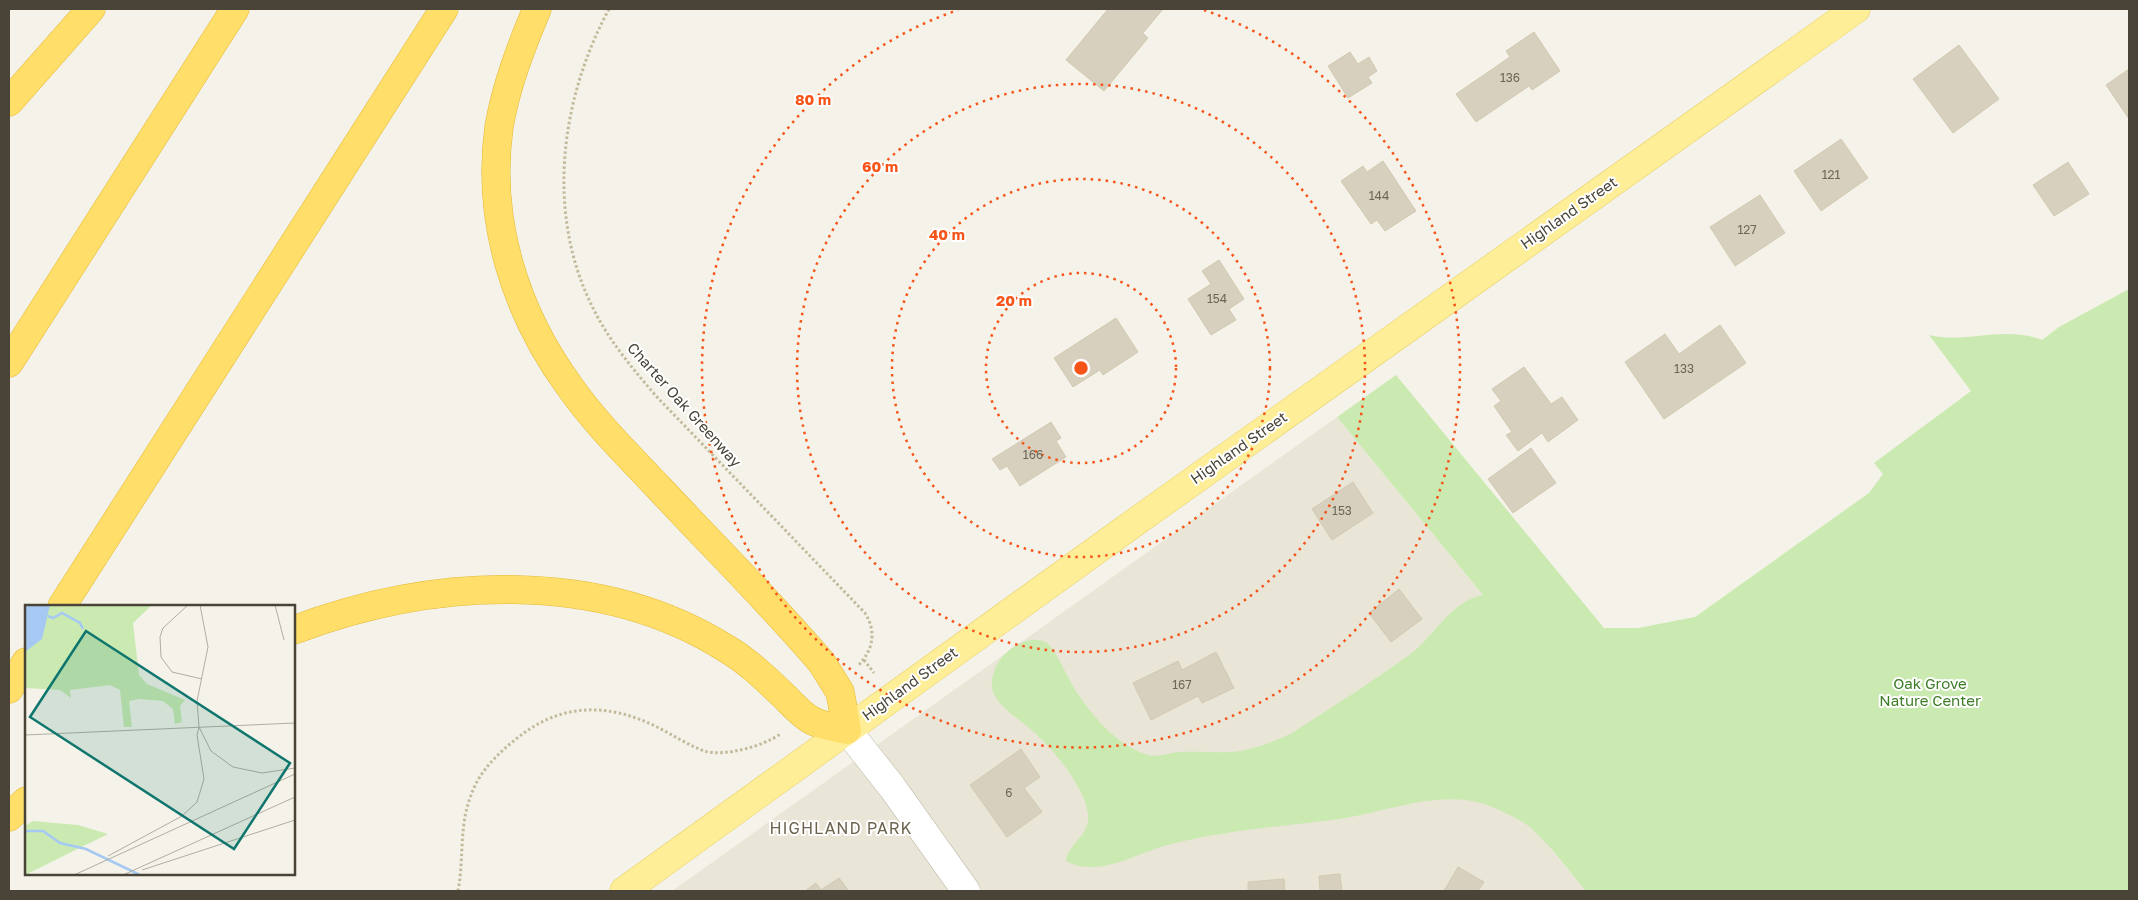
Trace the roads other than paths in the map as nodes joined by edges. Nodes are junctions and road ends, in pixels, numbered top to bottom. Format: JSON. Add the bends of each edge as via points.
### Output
{"nodes":[{"id":1,"x":91,"y":9,"type":"edge"},
{"id":2,"x":235,"y":9,"type":"edge"},
{"id":3,"x":444,"y":9,"type":"edge"},
{"id":4,"x":537,"y":9,"type":"edge"},
{"id":5,"x":1856,"y":9,"type":"edge"},
{"id":6,"x":9,"y":102,"type":"edge"},
{"id":7,"x":9,"y":363,"type":"edge"},
{"id":8,"x":63,"y":605,"type":"edge"},
{"id":9,"x":295,"y":630,"type":"edge"},
{"id":10,"x":25,"y":664,"type":"edge"},
{"id":11,"x":9,"y":689,"type":"edge"},
{"id":12,"x":847,"y":730,"type":"junction"},
{"id":13,"x":25,"y":802,"type":"edge"},
{"id":14,"x":9,"y":818,"type":"edge"},
{"id":15,"x":624,"y":891,"type":"edge"},
{"id":16,"x":966,"y":891,"type":"edge"}],
"edges":[{"from":1,"to":6,"type":"highway"},
{"from":2,"to":7,"type":"highway"},
{"from":3,"to":8,"type":"highway"},
{"from":4,"to":12,"type":"highway","via":[[513,70],[504,106],[496,169],[505,253],[522,304],[554,364],[591,414],[822,663],[840,692]]},
{"from":5,"to":12,"type":"main road","name":"Highland Street"},
{"from":9,"to":12,"type":"highway","via":[[363,608],[436,595],[527,590],[590,597],[644,611],[698,632],[745,661],[806,717]]},
{"from":10,"to":11,"type":"highway"},
{"from":12,"to":15,"type":"main road","name":"Highland Street"},
{"from":12,"to":16,"type":"street"},
{"from":13,"to":14,"type":"highway"}]}
